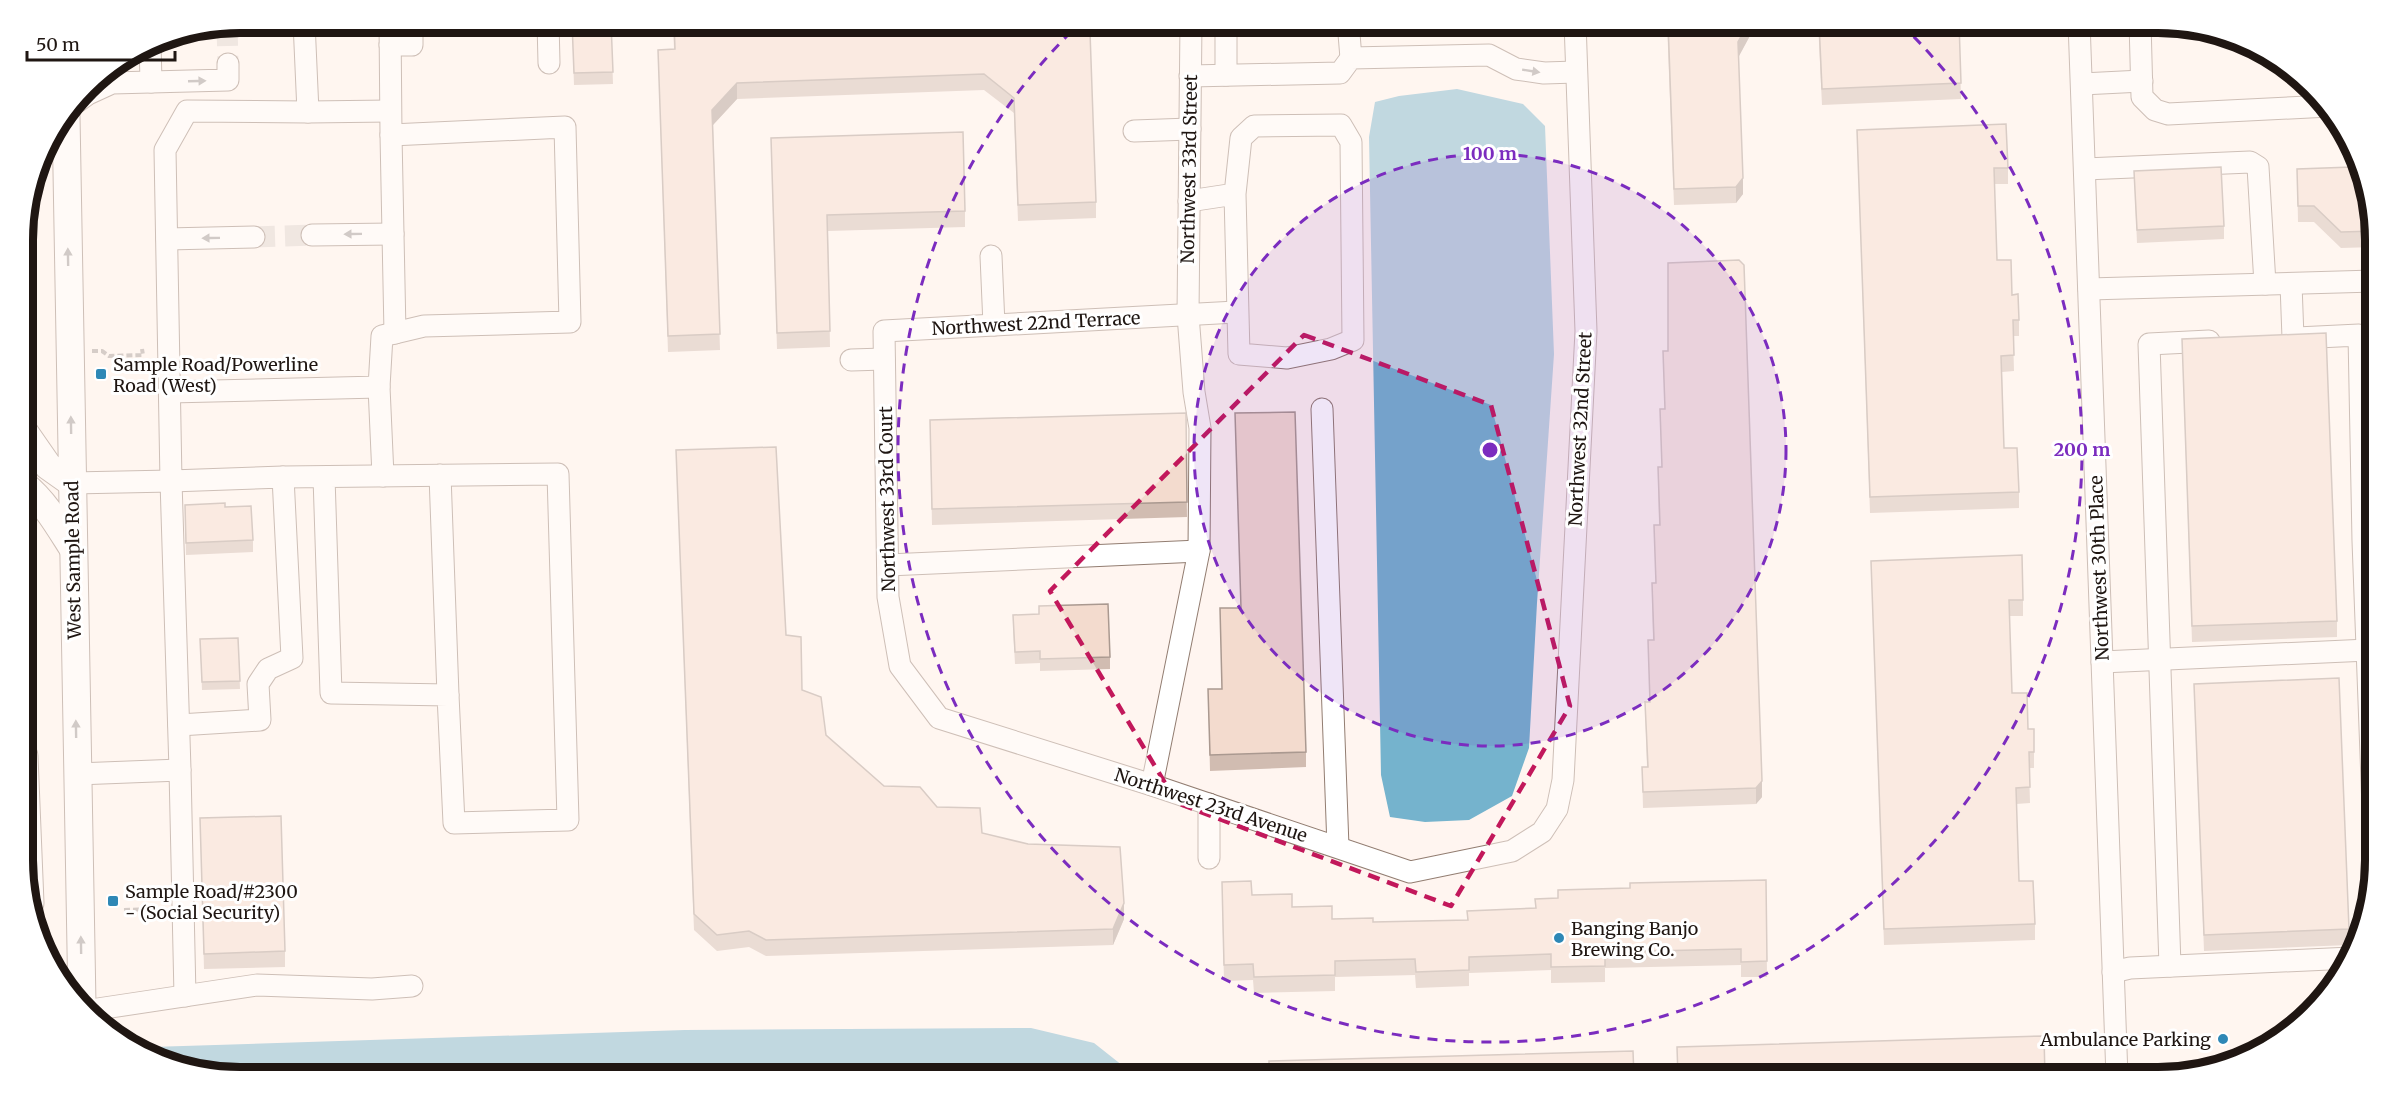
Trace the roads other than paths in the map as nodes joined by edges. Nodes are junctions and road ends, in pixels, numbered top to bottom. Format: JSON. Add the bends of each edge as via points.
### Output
{"nodes":[{"id":1,"x":304,"y":33,"type":"edge"},
{"id":2,"x":390,"y":33,"type":"edge"},
{"id":3,"x":412,"y":33,"type":"edge"},
{"id":4,"x":548,"y":33,"type":"edge"},
{"id":5,"x":1191,"y":33,"type":"edge"},
{"id":6,"x":1226,"y":33,"type":"edge"},
{"id":7,"x":1349,"y":33,"type":"edge"},
{"id":8,"x":1575,"y":33,"type":"edge"},
{"id":9,"x":2080,"y":33,"type":"edge"},
{"id":10,"x":2140,"y":33,"type":"edge"},
{"id":11,"x":390,"y":45,"type":"junction"},
{"id":12,"x":150,"y":54,"type":"edge"},
{"id":13,"x":1351,"y":58,"type":"junction"},
{"id":14,"x":549,"y":63,"type":"dead end"},
{"id":15,"x":228,"y":64,"type":"tunnel mouth"},
{"id":16,"x":1576,"y":72,"type":"junction"},
{"id":17,"x":1226,"y":75,"type":"junction"},
{"id":18,"x":1190,"y":76,"type":"junction"},
{"id":19,"x":2142,"y":81,"type":"junction"},
{"id":20,"x":151,"y":82,"type":"junction"},
{"id":21,"x":2082,"y":84,"type":"junction"},
{"id":22,"x":98,"y":89,"type":"edge"},
{"id":23,"x":2315,"y":107,"type":"edge"},
{"id":24,"x":390,"y":111,"type":"junction"},
{"id":25,"x":308,"y":112,"type":"junction"},
{"id":26,"x":66,"y":128,"type":"edge"},
{"id":27,"x":1190,"y":129,"type":"junction"},
{"id":28,"x":1134,"y":130,"type":"dead end"},
{"id":29,"x":391,"y":135,"type":"junction"},
{"id":30,"x":2085,"y":169,"type":"junction"},
{"id":31,"x":1235,"y":194,"type":"junction"},
{"id":32,"x":1189,"y":201,"type":"junction"},
{"id":33,"x":393,"y":234,"type":"junction"},
{"id":34,"x":312,"y":235,"type":"tunnel mouth"},
{"id":35,"x":254,"y":237,"type":"tunnel mouth"},
{"id":36,"x":167,"y":239,"type":"junction"},
{"id":37,"x":992,"y":256,"type":"dead end"},
{"id":38,"x":2365,"y":281,"type":"edge"},
{"id":39,"x":2265,"y":284,"type":"junction"},
{"id":40,"x":2291,"y":284,"type":"junction"},
{"id":41,"x":2089,"y":289,"type":"junction"},
{"id":42,"x":1236,"y":312,"type":"junction"},
{"id":43,"x":1188,"y":315,"type":"junction"},
{"id":44,"x":994,"y":325,"type":"junction"},
{"id":45,"x":884,"y":331,"type":"joint"},
{"id":46,"x":395,"y":333,"type":"junction"},
{"id":47,"x":2293,"y":338,"type":"junction"},
{"id":48,"x":2269,"y":339,"type":"edge"},
{"id":49,"x":2233,"y":340,"type":"edge"},
{"id":50,"x":884,"y":359,"type":"junction"},
{"id":51,"x":851,"y":360,"type":"dead end"},
{"id":52,"x":379,"y":387,"type":"junction"},
{"id":53,"x":170,"y":392,"type":"junction"},
{"id":54,"x":1322,"y":409,"type":"dead end"},
{"id":55,"x":33,"y":444,"type":"edge"},
{"id":56,"x":383,"y":476,"type":"junction"},
{"id":57,"x":440,"y":476,"type":"junction"},
{"id":58,"x":283,"y":477,"type":"junction"},
{"id":59,"x":324,"y":477,"type":"junction"},
{"id":60,"x":171,"y":481,"type":"junction"},
{"id":61,"x":72,"y":483,"type":"junction"},
{"id":62,"x":33,"y":492,"type":"edge"},
{"id":63,"x":73,"y":548,"type":"junction"},
{"id":64,"x":1199,"y":551,"type":"junction"},
{"id":65,"x":888,"y":565,"type":"junction"},
{"id":66,"x":2365,"y":571,"type":"edge"},
{"id":67,"x":2365,"y":650,"type":"edge"},
{"id":68,"x":2160,"y":660,"type":"junction"},
{"id":69,"x":2103,"y":662,"type":"junction"},
{"id":70,"x":900,"y":666,"type":"joint"},
{"id":71,"x":448,"y":695,"type":"junction"},
{"id":72,"x":179,"y":725,"type":"junction"},
{"id":73,"x":180,"y":770,"type":"junction"},
{"id":74,"x":77,"y":774,"type":"junction"},
{"id":75,"x":1152,"y":785,"type":"junction"},
{"id":76,"x":1209,"y":804,"type":"junction"},
{"id":77,"x":1542,"y":832,"type":"joint"},
{"id":78,"x":1338,"y":847,"type":"junction"},
{"id":79,"x":1209,"y":858,"type":"dead end"},
{"id":80,"x":2340,"y":959,"type":"edge"},
{"id":81,"x":2170,"y":966,"type":"junction"},
{"id":82,"x":2114,"y":972,"type":"junction"},
{"id":83,"x":412,"y":986,"type":"dead end"},
{"id":84,"x":82,"y":992,"type":"edge"},
{"id":85,"x":185,"y":996,"type":"junction"},
{"id":86,"x":97,"y":1009,"type":"edge"},
{"id":87,"x":2117,"y":1067,"type":"edge"}],
"edges":[{"from":1,"to":25,"type":"street"},
{"from":2,"to":11,"type":"street"},
{"from":3,"to":11,"type":"street","via":[[412,45]]},
{"from":4,"to":14,"type":"street"},
{"from":5,"to":18,"type":"street","name":"Northwest 33rd Street"},
{"from":6,"to":17,"type":"street"},
{"from":7,"to":13,"type":"street"},
{"from":8,"to":16,"type":"street","name":"Northwest 32nd Street"},
{"from":9,"to":21,"type":"street","name":"Northwest 30th Place"},
{"from":10,"to":19,"type":"street"},
{"from":11,"to":24,"type":"street"},
{"from":12,"to":20,"type":"street"},
{"from":13,"to":16,"type":"street","one_way":true,"via":[[1489,55],[1516,69]]},
{"from":13,"to":17,"type":"street","via":[[1340,73]]},
{"from":20,"to":15,"type":"street","one_way":true,"via":[[228,80]]},
{"from":16,"to":77,"type":"street","name":"Northwest 32nd Street","via":[[1584,355],[1563,780],[1557,809]]},
{"from":17,"to":18,"type":"street"},
{"from":18,"to":27,"type":"street","name":"Northwest 33rd Street"},
{"from":19,"to":21,"type":"street"},
{"from":19,"to":23,"type":"street","via":[[2142,97],[2155,110],[2168,114]]},
{"from":20,"to":22,"type":"street","via":[[112,83]]},
{"from":21,"to":30,"type":"street","name":"Northwest 30th Place"},
{"from":24,"to":25,"type":"street"},
{"from":24,"to":29,"type":"street"},
{"from":25,"to":36,"type":"street","via":[[187,111],[165,150]]},
{"from":61,"to":26,"type":"main road","name":"West Sample Road","one_way":true},
{"from":27,"to":28,"type":"street"},
{"from":27,"to":32,"type":"street","name":"Northwest 33rd Street"},
{"from":29,"to":33,"type":"street"},
{"from":29,"to":46,"type":"street","via":[[565,127],[570,322],[423,326]]},
{"from":30,"to":39,"type":"street","via":[[2250,162],[2258,167]]},
{"from":30,"to":41,"type":"street","name":"Northwest 30th Place"},
{"from":31,"to":32,"type":"street"},
{"from":31,"to":42,"type":"street"},
{"from":31,"to":42,"type":"street","via":[[1241,138],[1254,126],[1341,125],[1351,142],[1353,340],[1287,358],[1239,354]]},
{"from":32,"to":43,"type":"street","name":"Northwest 33rd Street"},
{"from":33,"to":34,"type":"street","one_way":true},
{"from":33,"to":46,"type":"street"},
{"from":35,"to":36,"type":"street","one_way":true},
{"from":36,"to":53,"type":"street"},
{"from":37,"to":44,"type":"street"},
{"from":38,"to":40,"type":"street"},
{"from":39,"to":40,"type":"street"},
{"from":39,"to":41,"type":"street"},
{"from":40,"to":47,"type":"street"},
{"from":41,"to":69,"type":"street","name":"Northwest 30th Place"},
{"from":42,"to":43,"type":"street","name":"Northwest 22nd Terrace"},
{"from":43,"to":44,"type":"street","name":"Northwest 22nd Terrace"},
{"from":43,"to":64,"type":"street","name":"Northwest 33rd Street","via":[[1200,428]]},
{"from":44,"to":45,"type":"street","name":"Northwest 22nd Terrace"},
{"from":45,"to":50,"type":"street","name":"Northwest 33rd Court"},
{"from":46,"to":52,"type":"street","via":[[382,336]]},
{"from":47,"to":48,"type":"street"},
{"from":47,"to":66,"type":"street","via":[[2359,335]]},
{"from":49,"to":68,"type":"street","via":[[2149,344]]},
{"from":50,"to":51,"type":"street"},
{"from":50,"to":65,"type":"street","name":"Northwest 33rd Court"},
{"from":52,"to":53,"type":"street"},
{"from":52,"to":56,"type":"street"},
{"from":53,"to":60,"type":"street"},
{"from":54,"to":78,"type":"street"},
{"from":55,"to":61,"type":"main road","via":[[48,466]]},
{"from":56,"to":57,"type":"street"},
{"from":56,"to":59,"type":"street"},
{"from":57,"to":71,"type":"street"},
{"from":57,"to":71,"type":"street","via":[[558,474],[568,820],[453,823]]},
{"from":58,"to":59,"type":"street"},
{"from":58,"to":60,"type":"street"},
{"from":58,"to":72,"type":"street","via":[[292,658],[267,669],[258,684],[260,720]]},
{"from":59,"to":71,"type":"street","via":[[331,693]]},
{"from":60,"to":61,"type":"street"},
{"from":60,"to":72,"type":"street"},
{"from":61,"to":63,"type":"main road","name":"West Sample Road"},
{"from":62,"to":63,"type":"main road"},
{"from":74,"to":63,"type":"main road","name":"West Sample Road","one_way":true},
{"from":64,"to":65,"type":"street"},
{"from":64,"to":75,"type":"street","name":"Northwest 33rd Street"},
{"from":65,"to":70,"type":"street","name":"Northwest 33rd Court","via":[[888,597]]},
{"from":67,"to":68,"type":"street"},
{"from":68,"to":69,"type":"street"},
{"from":68,"to":81,"type":"street"},
{"from":69,"to":82,"type":"street","name":"Northwest 30th Place"},
{"from":70,"to":75,"type":"street","name":"Northwest 23rd Avenue","via":[[939,718]]},
{"from":72,"to":73,"type":"street"},
{"from":73,"to":74,"type":"street"},
{"from":73,"to":85,"type":"street"},
{"from":84,"to":74,"type":"main road","name":"West Sample Road","one_way":true},
{"from":75,"to":76,"type":"street","name":"Northwest 23rd Avenue"},
{"from":76,"to":78,"type":"street","name":"Northwest 23rd Avenue"},
{"from":76,"to":79,"type":"street"},
{"from":77,"to":78,"type":"street","name":"Northwest 23rd Avenue","via":[[1512,851],[1410,872]]},
{"from":80,"to":81,"type":"street"},
{"from":81,"to":82,"type":"street"},
{"from":82,"to":87,"type":"street","name":"Northwest 30th Place"},
{"from":83,"to":85,"type":"street","via":[[372,989],[257,985]]},
{"from":85,"to":86,"type":"street"}]}
